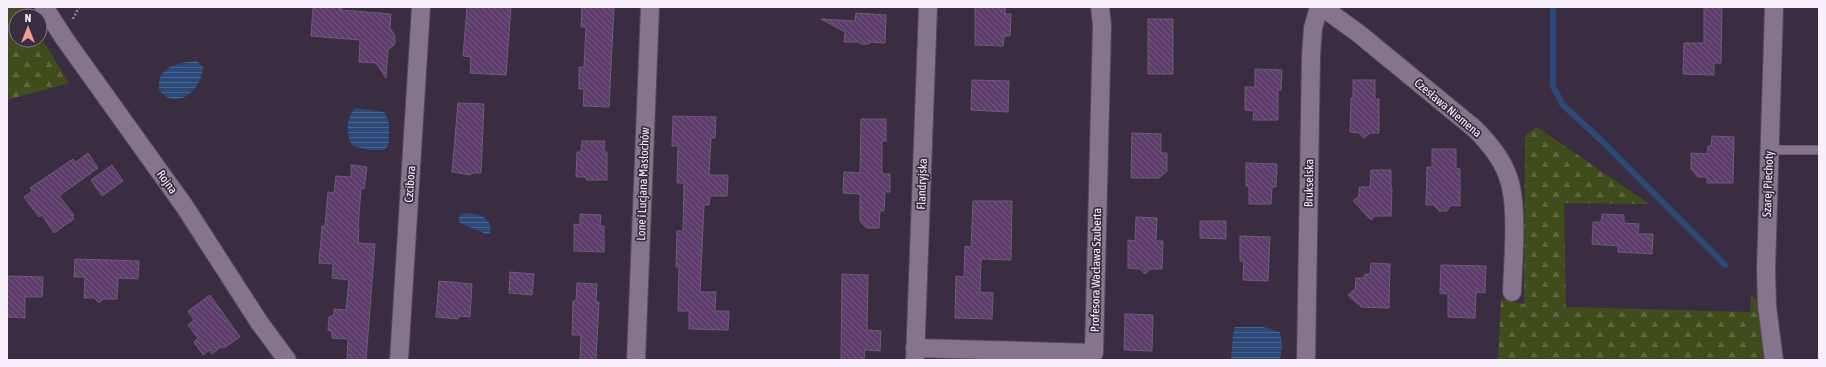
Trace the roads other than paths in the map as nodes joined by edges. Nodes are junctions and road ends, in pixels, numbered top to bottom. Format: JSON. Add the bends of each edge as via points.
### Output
{"nodes":[{"id":1,"x":44,"y":7,"type":"edge"},
{"id":2,"x":421,"y":7,"type":"edge"},
{"id":3,"x":650,"y":7,"type":"edge"},
{"id":4,"x":928,"y":7,"type":"edge"},
{"id":5,"x":1100,"y":7,"type":"edge"},
{"id":6,"x":1318,"y":7,"type":"edge"},
{"id":7,"x":1322,"y":7,"type":"edge"},
{"id":8,"x":1774,"y":7,"type":"edge"},
{"id":9,"x":1770,"y":150,"type":"junction"},
{"id":10,"x":1819,"y":150,"type":"edge"},
{"id":11,"x":1512,"y":292,"type":"dead end"},
{"id":12,"x":915,"y":354,"type":"edge"},
{"id":13,"x":286,"y":360,"type":"edge"},
{"id":14,"x":399,"y":360,"type":"edge"},
{"id":15,"x":636,"y":360,"type":"edge"},
{"id":16,"x":1306,"y":360,"type":"edge"},
{"id":17,"x":1774,"y":360,"type":"edge"}],
"edges":[{"from":1,"to":13,"type":"street","name":"Rojna","via":[[185,207]]},
{"from":2,"to":14,"type":"street","name":"Czcibora"},
{"from":3,"to":15,"type":"street","name":"Lone i Lucjana Masłochów"},
{"from":4,"to":12,"type":"street","name":"Flandryjska"},
{"from":5,"to":12,"type":"street","name":"Profesora Wacława Szuberta","via":[[1102,25],[1094,353]]},
{"from":6,"to":16,"type":"street","name":"Brukselska","via":[[1313,28],[1311,58]]},
{"from":7,"to":11,"type":"street","name":"Czesława Niemena","via":[[1358,32],[1487,141],[1507,174],[1514,200]]},
{"from":8,"to":9,"type":"street","name":"Szarej Piechoty"},
{"from":9,"to":10,"type":"lane"},
{"from":9,"to":17,"type":"street","name":"Szarej Piechoty","via":[[1766,270],[1767,306]]}]}
